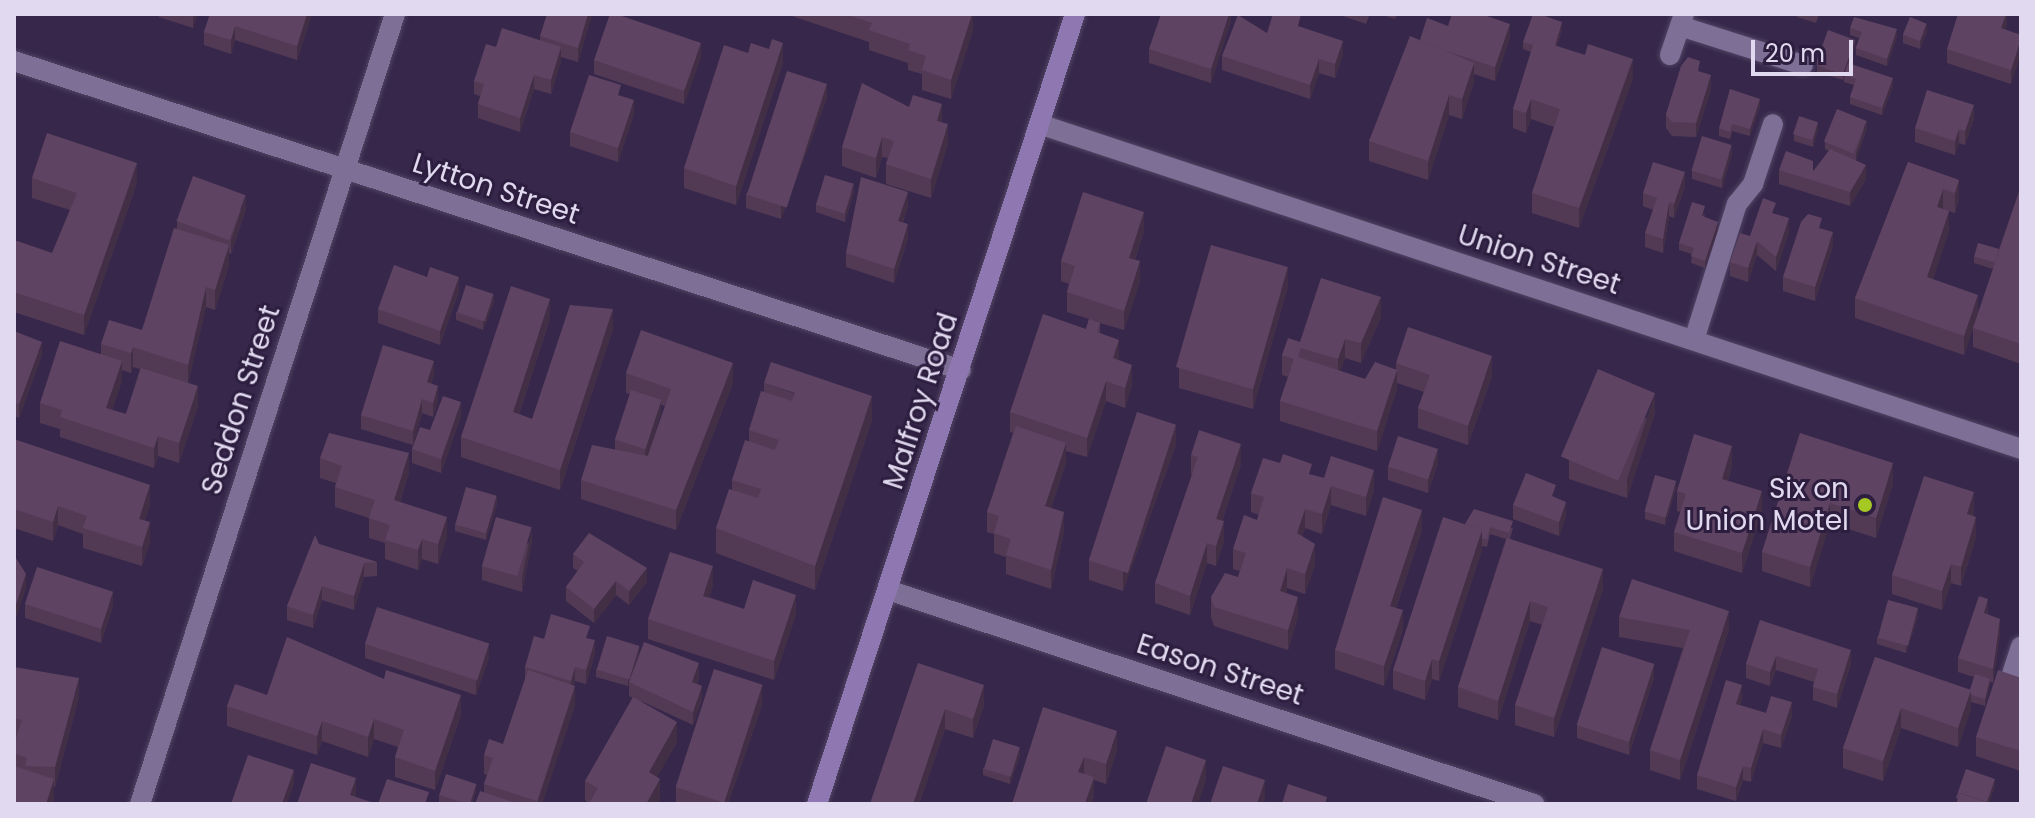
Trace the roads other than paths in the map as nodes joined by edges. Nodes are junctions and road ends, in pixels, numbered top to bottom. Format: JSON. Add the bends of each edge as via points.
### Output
{"nodes":[{"id":1,"x":395,"y":14,"type":"edge"},
{"id":2,"x":1075,"y":14,"type":"edge"},
{"id":3,"x":1682,"y":20,"type":"edge"},
{"id":4,"x":1670,"y":55,"type":"dead end"},
{"id":5,"x":14,"y":61,"type":"edge"},
{"id":6,"x":1803,"y":65,"type":"dead end"},
{"id":7,"x":1039,"y":124,"type":"junction"},
{"id":8,"x":1773,"y":124,"type":"dead end"},
{"id":9,"x":345,"y":169,"type":"junction"},
{"id":10,"x":1694,"y":340,"type":"junction"},
{"id":11,"x":961,"y":370,"type":"junction"},
{"id":12,"x":2021,"y":449,"type":"edge"},
{"id":13,"x":888,"y":590,"type":"junction"},
{"id":14,"x":2021,"y":646,"type":"edge"},
{"id":15,"x":2012,"y":674,"type":"edge"},
{"id":16,"x":140,"y":804,"type":"edge"},
{"id":17,"x":817,"y":804,"type":"edge"},
{"id":18,"x":1534,"y":804,"type":"edge"}],
"edges":[{"from":1,"to":9,"type":"street","name":"Seddon Street"},
{"from":2,"to":7,"type":"main road","name":"Malfroy Road"},
{"from":3,"to":4,"type":"street"},
{"from":3,"to":6,"type":"street"},
{"from":5,"to":9,"type":"street","name":"Lytton Street"},
{"from":7,"to":10,"type":"street","name":"Union Street"},
{"from":7,"to":11,"type":"main road","name":"Malfroy Road"},
{"from":8,"to":10,"type":"street","via":[[1753,184],[1737,204]]},
{"from":9,"to":11,"type":"street","name":"Lytton Street"},
{"from":9,"to":16,"type":"street","name":"Seddon Street"},
{"from":10,"to":12,"type":"street","name":"Union Street"},
{"from":11,"to":13,"type":"main road","name":"Malfroy Road"},
{"from":13,"to":17,"type":"main road","name":"Malfroy Road"},
{"from":13,"to":18,"type":"street","name":"Eason Street"},
{"from":14,"to":15,"type":"street"}]}
